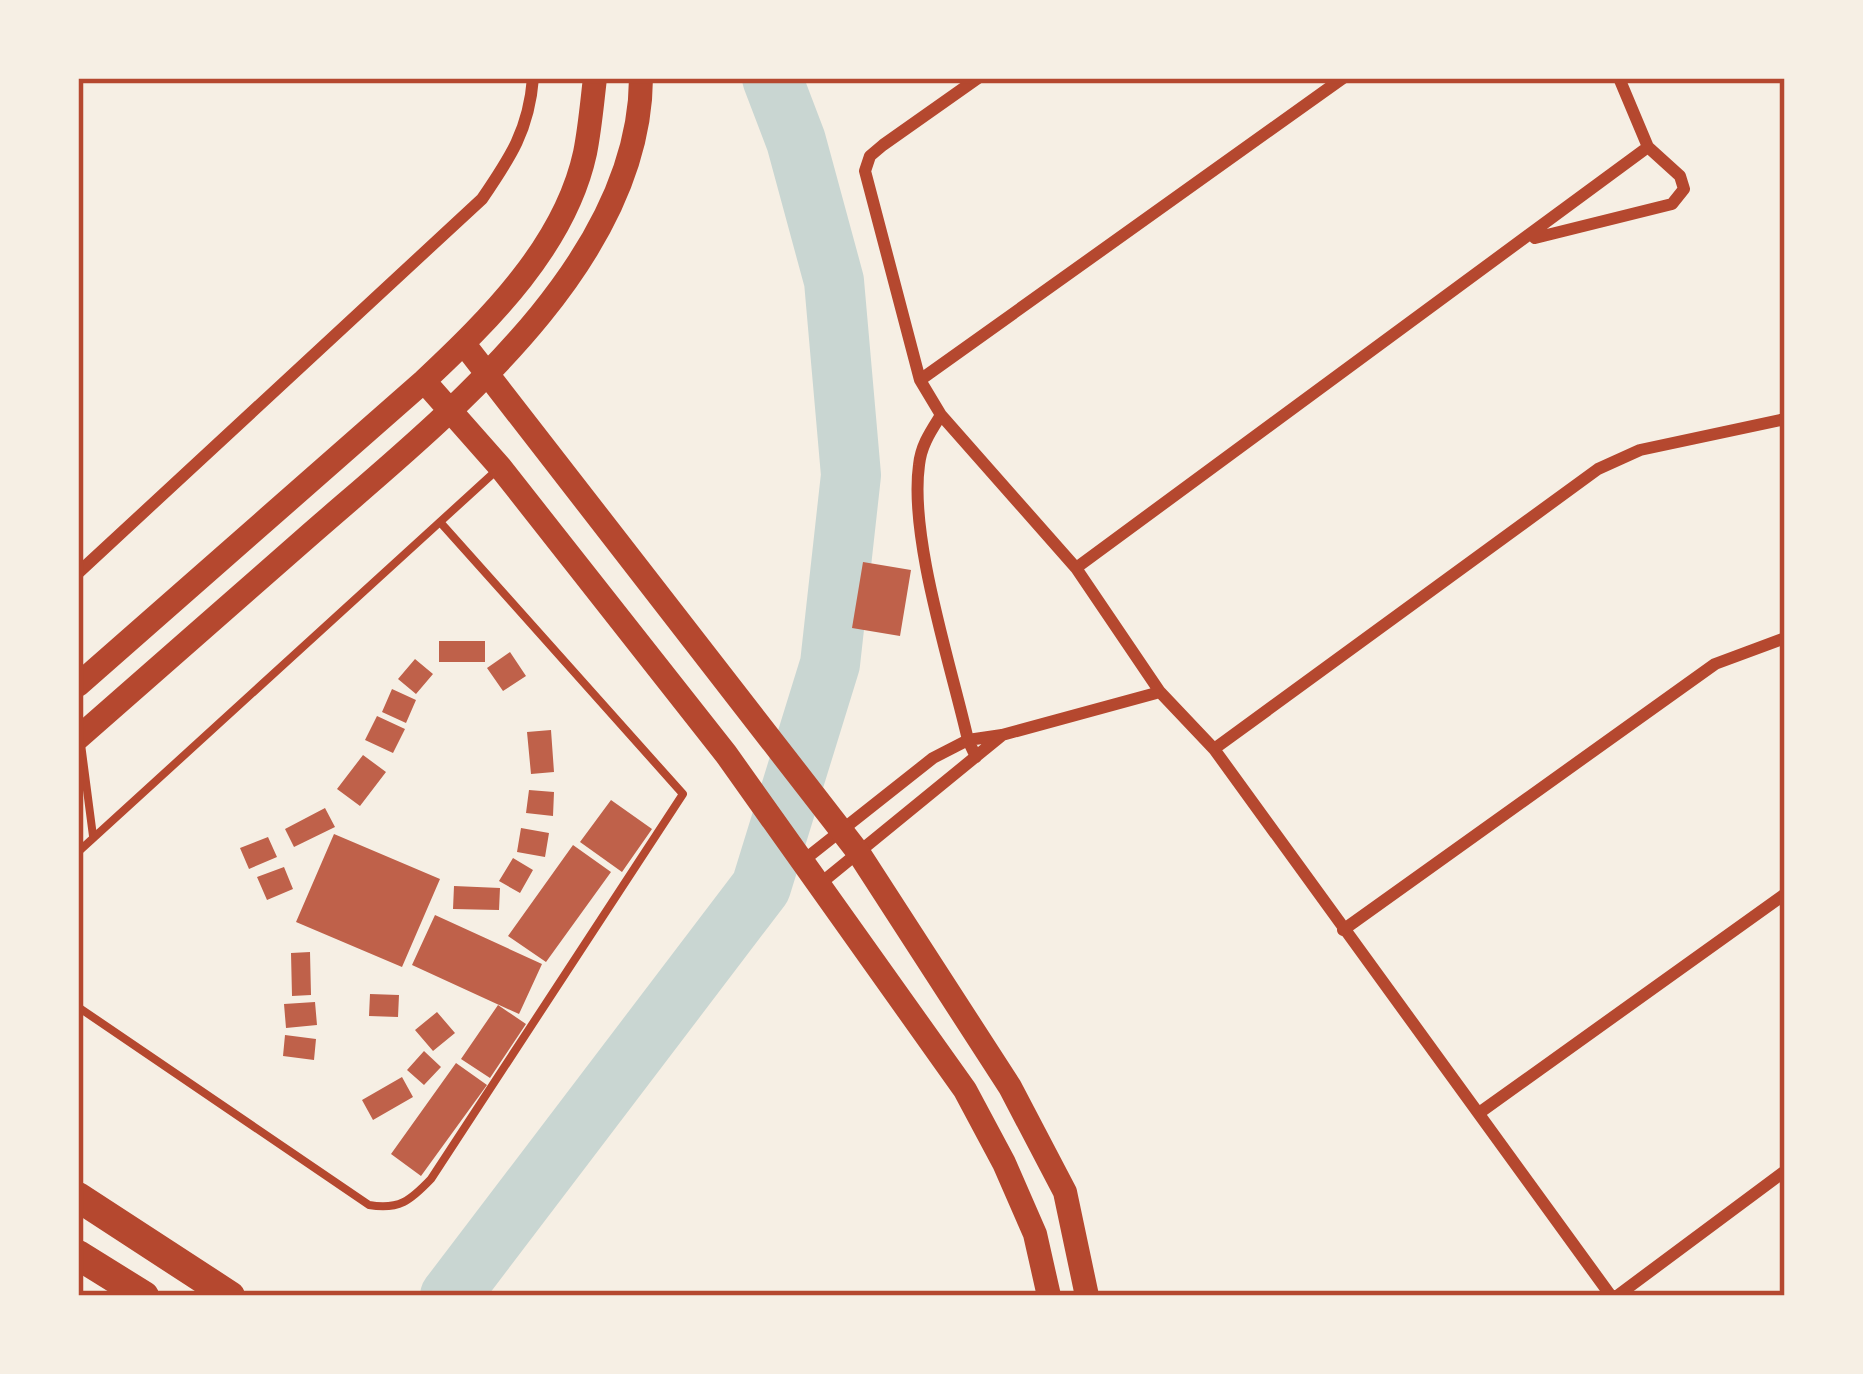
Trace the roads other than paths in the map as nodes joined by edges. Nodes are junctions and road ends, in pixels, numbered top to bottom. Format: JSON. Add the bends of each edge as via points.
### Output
{"nodes":[{"id":1,"x":533,"y":78,"type":"edge"},
{"id":2,"x":595,"y":78,"type":"edge"},
{"id":3,"x":641,"y":78,"type":"edge"},
{"id":4,"x":978,"y":78,"type":"edge"},
{"id":5,"x":1343,"y":78,"type":"edge"},
{"id":6,"x":1619,"y":78,"type":"edge"},
{"id":7,"x":1648,"y":147,"type":"junction"},
{"id":8,"x":1526,"y":240,"type":"junction"},
{"id":9,"x":464,"y":344,"type":"junction"},
{"id":10,"x":489,"y":373,"type":"junction"},
{"id":11,"x":920,"y":380,"type":"junction"},
{"id":12,"x":424,"y":381,"type":"junction"},
{"id":13,"x":450,"y":409,"type":"junction"},
{"id":14,"x":941,"y":415,"type":"junction"},
{"id":15,"x":1785,"y":419,"type":"edge"},
{"id":16,"x":500,"y":467,"type":"junction"},
{"id":17,"x":440,"y":521,"type":"junction"},
{"id":18,"x":1076,"y":568,"type":"junction"},
{"id":19,"x":78,"y":573,"type":"edge"},
{"id":20,"x":1785,"y":638,"type":"edge"},
{"id":21,"x":78,"y":685,"type":"edge"},
{"id":22,"x":1160,"y":692,"type":"junction"},
{"id":23,"x":1002,"y":735,"type":"junction"},
{"id":24,"x":79,"y":737,"type":"edge"},
{"id":25,"x":968,"y":740,"type":"junction"},
{"id":26,"x":1214,"y":749,"type":"junction"},
{"id":27,"x":976,"y":758,"type":"junction"},
{"id":28,"x":835,"y":822,"type":"junction"},
{"id":29,"x":94,"y":837,"type":"junction"},
{"id":30,"x":78,"y":852,"type":"edge"},
{"id":31,"x":858,"y":852,"type":"junction"},
{"id":32,"x":800,"y":855,"type":"junction"},
{"id":33,"x":821,"y":883,"type":"junction"},
{"id":34,"x":1785,"y":894,"type":"edge"},
{"id":35,"x":1343,"y":929,"type":"junction"},
{"id":36,"x":78,"y":1007,"type":"edge"},
{"id":37,"x":1479,"y":1113,"type":"junction"},
{"id":38,"x":1785,"y":1171,"type":"edge"},
{"id":39,"x":78,"y":1197,"type":"edge"},
{"id":40,"x":78,"y":1255,"type":"edge"},
{"id":41,"x":144,"y":1296,"type":"edge"},
{"id":42,"x":230,"y":1296,"type":"edge"},
{"id":43,"x":1049,"y":1296,"type":"edge"},
{"id":44,"x":1088,"y":1296,"type":"edge"},
{"id":45,"x":1614,"y":1296,"type":"edge"}],
"edges":[{"from":1,"to":19,"type":"street","via":[[517,148],[482,199]]},
{"from":2,"to":9,"type":"main road","via":[[568,203],[542,250]]},
{"from":3,"to":10,"type":"main road","via":[[625,176],[572,272]]},
{"from":4,"to":11,"type":"street","via":[[870,156],[866,171]]},
{"from":5,"to":11,"type":"street"},
{"from":6,"to":7,"type":"street"},
{"from":7,"to":8,"type":"street"},
{"from":7,"to":8,"type":"street","via":[[1681,176],[1680,198]]},
{"from":8,"to":18,"type":"street"},
{"from":9,"to":10,"type":"main road"},
{"from":9,"to":12,"type":"main road"},
{"from":10,"to":13,"type":"main road"},
{"from":10,"to":28,"type":"main road"},
{"from":11,"to":14,"type":"street"},
{"from":12,"to":13,"type":"main road"},
{"from":12,"to":21,"type":"main road"},
{"from":13,"to":16,"type":"main road"},
{"from":13,"to":24,"type":"main road"},
{"from":14,"to":18,"type":"street"},
{"from":14,"to":25,"type":"street","via":[[926,439],[918,492]]},
{"from":15,"to":26,"type":"street","via":[[1640,450],[1598,469]]},
{"from":16,"to":17,"type":"lane"},
{"from":16,"to":32,"type":"main road"},
{"from":17,"to":29,"type":"lane"},
{"from":17,"to":36,"type":"lane","via":[[683,794],[431,1179],[393,1209],[369,1205]]},
{"from":18,"to":22,"type":"street"},
{"from":20,"to":35,"type":"street","via":[[1715,664]]},
{"from":22,"to":23,"type":"street"},
{"from":22,"to":26,"type":"street"},
{"from":23,"to":25,"type":"street"},
{"from":23,"to":27,"type":"street"},
{"from":24,"to":29,"type":"lane"},
{"from":25,"to":27,"type":"street"},
{"from":25,"to":28,"type":"street"},
{"from":26,"to":35,"type":"street"},
{"from":27,"to":31,"type":"street"},
{"from":28,"to":31,"type":"main road"},
{"from":28,"to":32,"type":"street"},
{"from":29,"to":30,"type":"lane"},
{"from":31,"to":33,"type":"street"},
{"from":31,"to":44,"type":"main road","via":[[1010,1087],[1065,1192]]},
{"from":32,"to":33,"type":"main road"},
{"from":33,"to":43,"type":"main road","via":[[965,1090],[1035,1234]]},
{"from":34,"to":37,"type":"street"},
{"from":35,"to":37,"type":"street"},
{"from":37,"to":45,"type":"street"},
{"from":38,"to":45,"type":"street"},
{"from":39,"to":42,"type":"highway"},
{"from":40,"to":41,"type":"highway"}]}
